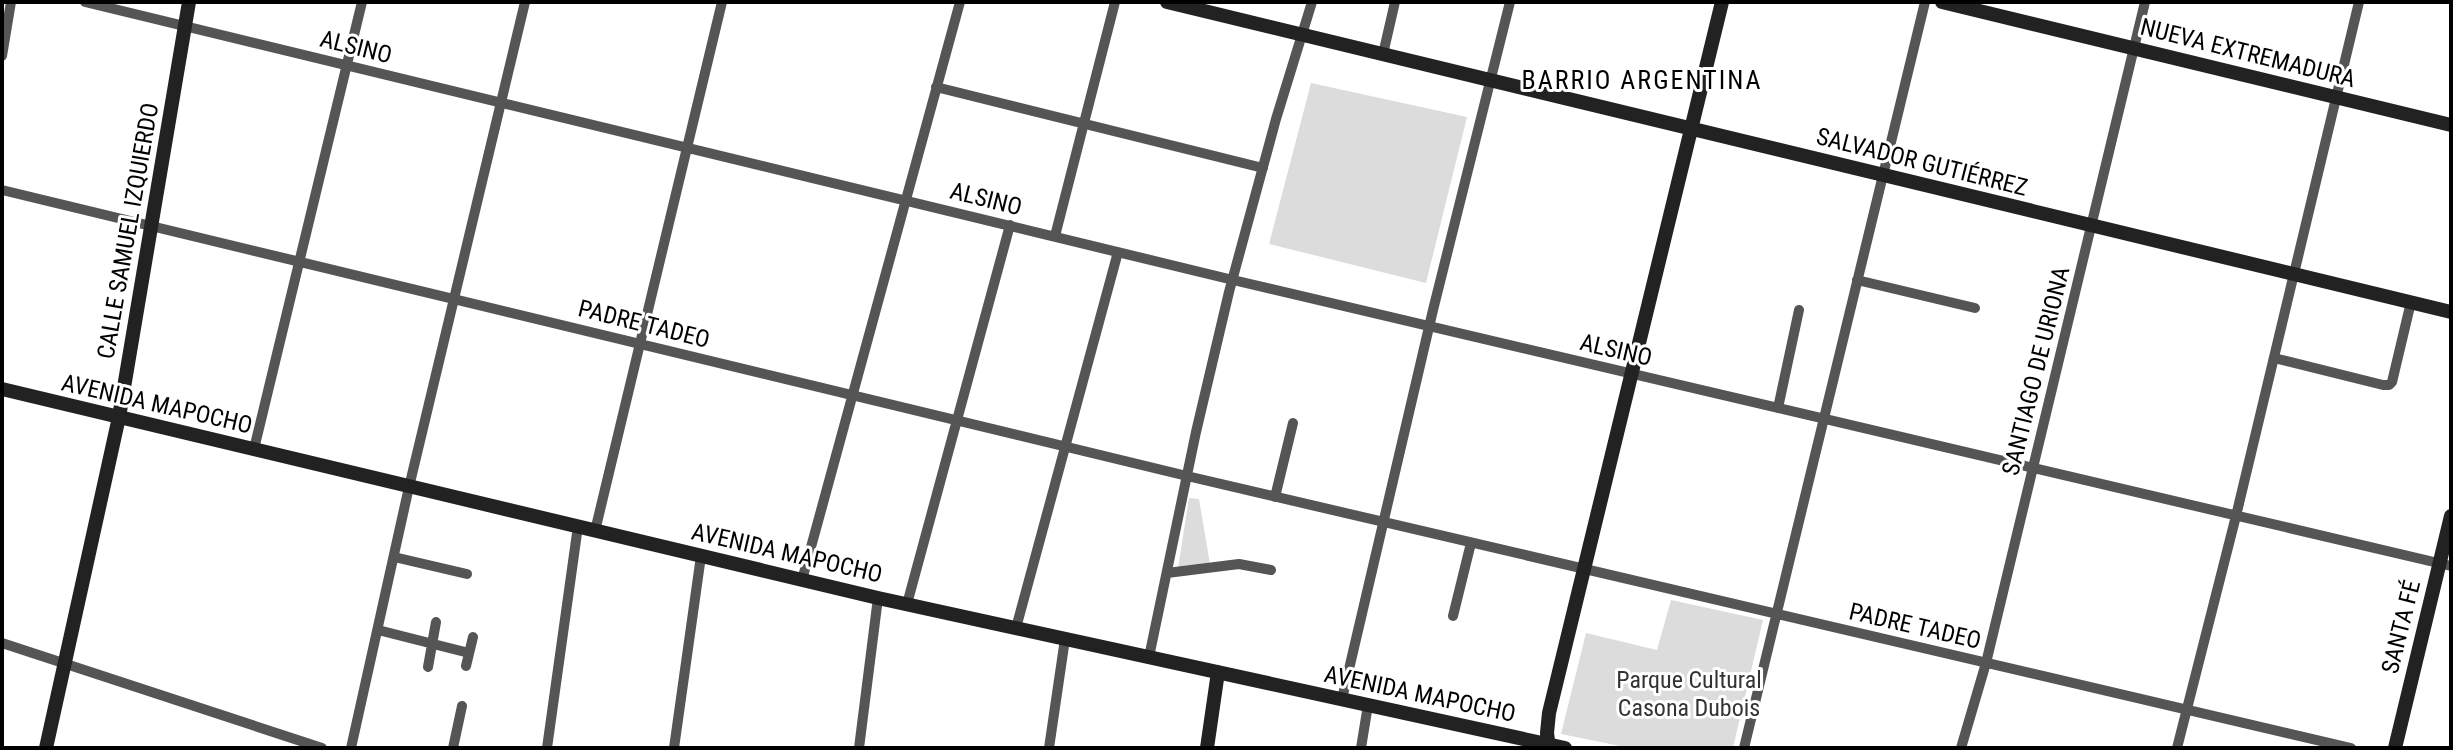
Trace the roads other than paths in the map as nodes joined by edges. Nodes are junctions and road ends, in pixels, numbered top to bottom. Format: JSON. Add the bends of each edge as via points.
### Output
{"nodes":[{"id":1,"x":11,"y":2,"type":"edge"},
{"id":2,"x":85,"y":2,"type":"edge"},
{"id":3,"x":189,"y":2,"type":"edge"},
{"id":4,"x":362,"y":2,"type":"edge"},
{"id":5,"x":525,"y":2,"type":"edge"},
{"id":6,"x":722,"y":2,"type":"edge"},
{"id":7,"x":960,"y":2,"type":"edge"},
{"id":8,"x":1115,"y":2,"type":"edge"},
{"id":9,"x":1167,"y":2,"type":"edge"},
{"id":10,"x":1312,"y":2,"type":"edge"},
{"id":11,"x":1395,"y":2,"type":"edge"},
{"id":12,"x":1510,"y":2,"type":"edge"},
{"id":13,"x":1722,"y":2,"type":"edge"},
{"id":14,"x":1925,"y":2,"type":"edge"},
{"id":15,"x":1942,"y":2,"type":"edge"},
{"id":16,"x":2145,"y":2,"type":"edge"},
{"id":17,"x":2359,"y":2,"type":"edge"},
{"id":18,"x":185,"y":26,"type":"junction"},
{"id":19,"x":1302,"y":35,"type":"junction"},
{"id":20,"x":2134,"y":48,"type":"junction"},
{"id":21,"x":1383,"y":54,"type":"junction"},
{"id":22,"x":2,"y":56,"type":"edge"},
{"id":23,"x":347,"y":65,"type":"junction"},
{"id":24,"x":1490,"y":80,"type":"junction"},
{"id":25,"x":936,"y":87,"type":"junction"},
{"id":26,"x":2336,"y":97,"type":"junction"},
{"id":27,"x":500,"y":102,"type":"junction"},
{"id":28,"x":1084,"y":123,"type":"junction"},
{"id":29,"x":2451,"y":125,"type":"edge"},
{"id":30,"x":1691,"y":129,"type":"junction"},
{"id":31,"x":687,"y":148,"type":"junction"},
{"id":32,"x":1263,"y":168,"type":"junction"},
{"id":33,"x":1882,"y":175,"type":"junction"},
{"id":34,"x":2,"y":190,"type":"edge"},
{"id":35,"x":906,"y":200,"type":"junction"},
{"id":36,"x":152,"y":225,"type":"junction"},
{"id":37,"x":1010,"y":225,"type":"junction"},
{"id":38,"x":2092,"y":225,"type":"junction"},
{"id":39,"x":1055,"y":236,"type":"junction"},
{"id":40,"x":1118,"y":252,"type":"junction"},
{"id":41,"x":299,"y":261,"type":"junction"},
{"id":42,"x":2294,"y":274,"type":"junction"},
{"id":43,"x":1233,"y":280,"type":"junction"},
{"id":44,"x":1857,"y":280,"type":"junction"},
{"id":45,"x":454,"y":298,"type":"junction"},
{"id":46,"x":2411,"y":302,"type":"junction"},
{"id":47,"x":1975,"y":308,"type":"dead end"},
{"id":48,"x":1799,"y":310,"type":"dead end"},
{"id":49,"x":2451,"y":312,"type":"edge"},
{"id":50,"x":1430,"y":327,"type":"junction"},
{"id":51,"x":640,"y":343,"type":"junction"},
{"id":52,"x":2274,"y":358,"type":"junction"},
{"id":53,"x":1631,"y":374,"type":"junction"},
{"id":54,"x":2,"y":389,"type":"edge"},
{"id":55,"x":852,"y":395,"type":"junction"},
{"id":56,"x":1778,"y":408,"type":"junction"},
{"id":57,"x":119,"y":417,"type":"junction"},
{"id":58,"x":1823,"y":419,"type":"junction"},
{"id":59,"x":957,"y":420,"type":"junction"},
{"id":60,"x":1293,"y":423,"type":"dead end"},
{"id":61,"x":1065,"y":447,"type":"junction"},
{"id":62,"x":254,"y":449,"type":"junction"},
{"id":63,"x":2033,"y":468,"type":"junction"},
{"id":64,"x":1187,"y":476,"type":"junction"},
{"id":65,"x":409,"y":487,"type":"junction"},
{"id":66,"x":1275,"y":497,"type":"junction"},
{"id":67,"x":2236,"y":516,"type":"junction"},
{"id":68,"x":2451,"y":516,"type":"edge"},
{"id":69,"x":1384,"y":522,"type":"junction"},
{"id":70,"x":578,"y":526,"type":"junction"},
{"id":71,"x":595,"y":531,"type":"junction"},
{"id":72,"x":1471,"y":543,"type":"junction"},
{"id":73,"x":701,"y":556,"type":"junction"},
{"id":74,"x":394,"y":557,"type":"junction"},
{"id":75,"x":2445,"y":564,"type":"edge"},
{"id":76,"x":1584,"y":569,"type":"junction"},
{"id":77,"x":1271,"y":570,"type":"dead end"},
{"id":78,"x":1167,"y":573,"type":"junction"},
{"id":79,"x":467,"y":574,"type":"dead end"},
{"id":80,"x":802,"y":580,"type":"junction"},
{"id":81,"x":878,"y":598,"type":"junction"},
{"id":82,"x":907,"y":604,"type":"junction"},
{"id":83,"x":1776,"y":614,"type":"junction"},
{"id":84,"x":1453,"y":616,"type":"dead end"},
{"id":85,"x":436,"y":622,"type":"dead end"},
{"id":86,"x":1016,"y":628,"type":"junction"},
{"id":87,"x":378,"y":630,"type":"junction"},
{"id":88,"x":473,"y":637,"type":"dead end"},
{"id":89,"x":1065,"y":639,"type":"junction"},
{"id":90,"x":2,"y":643,"type":"edge"},
{"id":91,"x":432,"y":644,"type":"junction"},
{"id":92,"x":469,"y":653,"type":"junction"},
{"id":93,"x":1149,"y":657,"type":"junction"},
{"id":94,"x":1986,"y":663,"type":"junction"},
{"id":95,"x":64,"y":665,"type":"junction"},
{"id":96,"x":466,"y":666,"type":"dead end"},
{"id":97,"x":428,"y":667,"type":"dead end"},
{"id":98,"x":1218,"y":672,"type":"junction"},
{"id":99,"x":1342,"y":699,"type":"junction"},
{"id":100,"x":1368,"y":705,"type":"junction"},
{"id":101,"x":462,"y":706,"type":"dead end"},
{"id":102,"x":2188,"y":710,"type":"junction"},
{"id":103,"x":1549,"y":746,"type":"edge"},
{"id":104,"x":46,"y":748,"type":"edge"},
{"id":105,"x":322,"y":748,"type":"edge"},
{"id":106,"x":351,"y":748,"type":"edge"},
{"id":107,"x":453,"y":748,"type":"edge"},
{"id":108,"x":547,"y":748,"type":"edge"},
{"id":109,"x":674,"y":748,"type":"edge"},
{"id":110,"x":859,"y":748,"type":"edge"},
{"id":111,"x":1049,"y":748,"type":"edge"},
{"id":112,"x":1207,"y":748,"type":"edge"},
{"id":113,"x":1361,"y":748,"type":"edge"},
{"id":114,"x":1565,"y":748,"type":"edge"},
{"id":115,"x":1744,"y":748,"type":"edge"},
{"id":116,"x":1961,"y":748,"type":"edge"},
{"id":117,"x":2177,"y":748,"type":"edge"},
{"id":118,"x":2351,"y":748,"type":"edge"},
{"id":119,"x":2395,"y":748,"type":"edge"}],
"edges":[{"from":1,"to":22,"type":"street"},
{"from":2,"to":18,"type":"street","name":"ALSINO"},
{"from":3,"to":18,"type":"main road","name":"CALLE SAMUEL IZQUIERDO"},
{"from":4,"to":23,"type":"street"},
{"from":5,"to":27,"type":"street"},
{"from":6,"to":31,"type":"street"},
{"from":7,"to":25,"type":"street"},
{"from":8,"to":28,"type":"street"},
{"from":9,"to":19,"type":"main road","name":"SALVADOR GUTIÉRREZ"},
{"from":10,"to":19,"type":"street"},
{"from":11,"to":21,"type":"street"},
{"from":12,"to":24,"type":"street"},
{"from":13,"to":30,"type":"main road"},
{"from":14,"to":33,"type":"street"},
{"from":15,"to":20,"type":"main road","name":"NUEVA EXTREMADURA"},
{"from":16,"to":20,"type":"street","name":"SANTIAGO DE URIONA"},
{"from":17,"to":26,"type":"street"},
{"from":18,"to":23,"type":"street","name":"ALSINO"},
{"from":18,"to":36,"type":"main road","name":"CALLE SAMUEL IZQUIERDO"},
{"from":19,"to":21,"type":"main road","name":"SALVADOR GUTIÉRREZ"},
{"from":19,"to":32,"type":"street"},
{"from":20,"to":26,"type":"main road","name":"NUEVA EXTREMADURA"},
{"from":20,"to":38,"type":"street","name":"SANTIAGO DE URIONA"},
{"from":21,"to":24,"type":"main road","name":"SALVADOR GUTIÉRREZ"},
{"from":23,"to":27,"type":"street","name":"ALSINO"},
{"from":23,"to":41,"type":"street"},
{"from":24,"to":30,"type":"main road","name":"SALVADOR GUTIÉRREZ"},
{"from":24,"to":50,"type":"street"},
{"from":25,"to":28,"type":"street"},
{"from":25,"to":35,"type":"street"},
{"from":26,"to":29,"type":"main road","name":"NUEVA EXTREMADURA"},
{"from":26,"to":42,"type":"street"},
{"from":27,"to":31,"type":"street","name":"ALSINO"},
{"from":27,"to":45,"type":"street"},
{"from":28,"to":32,"type":"street"},
{"from":28,"to":39,"type":"street"},
{"from":30,"to":33,"type":"main road","name":"SALVADOR GUTIÉRREZ"},
{"from":30,"to":53,"type":"main road"},
{"from":31,"to":35,"type":"street","name":"ALSINO"},
{"from":31,"to":51,"type":"street"},
{"from":32,"to":43,"type":"street"},
{"from":33,"to":38,"type":"main road","name":"SALVADOR GUTIÉRREZ"},
{"from":33,"to":44,"type":"street"},
{"from":34,"to":36,"type":"street","name":"PADRE TADEO"},
{"from":35,"to":37,"type":"street","name":"ALSINO"},
{"from":35,"to":55,"type":"street"},
{"from":36,"to":41,"type":"street","name":"PADRE TADEO"},
{"from":36,"to":57,"type":"main road","name":"CALLE SAMUEL IZQUIERDO"},
{"from":37,"to":39,"type":"street","name":"ALSINO"},
{"from":37,"to":59,"type":"street"},
{"from":38,"to":42,"type":"main road","name":"SALVADOR GUTIÉRREZ"},
{"from":38,"to":63,"type":"street","name":"SANTIAGO DE URIONA"},
{"from":39,"to":40,"type":"street","name":"ALSINO"},
{"from":40,"to":43,"type":"street","name":"ALSINO"},
{"from":40,"to":61,"type":"street"},
{"from":41,"to":45,"type":"street","name":"PADRE TADEO"},
{"from":41,"to":62,"type":"street"},
{"from":42,"to":46,"type":"main road","name":"SALVADOR GUTIÉRREZ"},
{"from":42,"to":52,"type":"street"},
{"from":43,"to":50,"type":"street","name":"ALSINO"},
{"from":43,"to":64,"type":"street"},
{"from":44,"to":47,"type":"street"},
{"from":44,"to":58,"type":"street"},
{"from":45,"to":51,"type":"street","name":"PADRE TADEO"},
{"from":45,"to":65,"type":"street"},
{"from":46,"to":49,"type":"main road","name":"SALVADOR GUTIÉRREZ"},
{"from":46,"to":52,"type":"street","via":[[2389,385]]},
{"from":48,"to":56,"type":"street"},
{"from":50,"to":53,"type":"street","name":"ALSINO"},
{"from":50,"to":69,"type":"street"},
{"from":51,"to":55,"type":"street","name":"PADRE TADEO"},
{"from":51,"to":71,"type":"street"},
{"from":52,"to":67,"type":"street"},
{"from":53,"to":56,"type":"street","name":"ALSINO"},
{"from":53,"to":76,"type":"main road"},
{"from":54,"to":57,"type":"main road","name":"AVENIDA MAPOCHO"},
{"from":55,"to":59,"type":"street","name":"PADRE TADEO"},
{"from":55,"to":80,"type":"street"},
{"from":56,"to":58,"type":"street","name":"ALSINO"},
{"from":57,"to":62,"type":"main road","name":"AVENIDA MAPOCHO"},
{"from":57,"to":95,"type":"main road","name":"CALLE SAMUEL IZQUIERDO"},
{"from":58,"to":63,"type":"street","name":"ALSINO"},
{"from":58,"to":83,"type":"street"},
{"from":59,"to":61,"type":"street","name":"PADRE TADEO"},
{"from":59,"to":82,"type":"street"},
{"from":60,"to":66,"type":"street"},
{"from":61,"to":64,"type":"street","name":"PADRE TADEO"},
{"from":61,"to":86,"type":"street"},
{"from":62,"to":65,"type":"main road","name":"AVENIDA MAPOCHO"},
{"from":63,"to":67,"type":"street","name":"ALSINO"},
{"from":63,"to":94,"type":"street","name":"SANTIAGO DE URIONA"},
{"from":64,"to":66,"type":"street","name":"PADRE TADEO"},
{"from":64,"to":78,"type":"street"},
{"from":65,"to":70,"type":"main road","name":"AVENIDA MAPOCHO"},
{"from":65,"to":74,"type":"street"},
{"from":66,"to":69,"type":"street","name":"PADRE TADEO"},
{"from":67,"to":75,"type":"street","name":"ALSINO"},
{"from":67,"to":102,"type":"street"},
{"from":68,"to":75,"type":"main road","name":"SANTA FÉ"},
{"from":69,"to":72,"type":"street","name":"PADRE TADEO"},
{"from":69,"to":99,"type":"street"},
{"from":70,"to":71,"type":"main road","name":"AVENIDA MAPOCHO"},
{"from":70,"to":108,"type":"street"},
{"from":71,"to":73,"type":"main road","name":"AVENIDA MAPOCHO"},
{"from":72,"to":76,"type":"street","name":"PADRE TADEO"},
{"from":72,"to":84,"type":"street"},
{"from":73,"to":80,"type":"main road","name":"AVENIDA MAPOCHO"},
{"from":73,"to":109,"type":"street"},
{"from":74,"to":79,"type":"street"},
{"from":74,"to":87,"type":"street"},
{"from":75,"to":119,"type":"main road","name":"SANTA FÉ"},
{"from":76,"to":83,"type":"street","name":"PADRE TADEO"},
{"from":76,"to":103,"type":"main road","via":[[1549,713]]},
{"from":77,"to":78,"type":"street","via":[[1239,564]]},
{"from":78,"to":93,"type":"street"},
{"from":80,"to":81,"type":"main road","name":"AVENIDA MAPOCHO"},
{"from":81,"to":82,"type":"main road","name":"AVENIDA MAPOCHO"},
{"from":81,"to":110,"type":"street"},
{"from":82,"to":86,"type":"main road","name":"AVENIDA MAPOCHO"},
{"from":83,"to":94,"type":"street","name":"PADRE TADEO"},
{"from":83,"to":115,"type":"street"},
{"from":85,"to":91,"type":"street"},
{"from":86,"to":89,"type":"main road","name":"AVENIDA MAPOCHO"},
{"from":87,"to":91,"type":"street"},
{"from":87,"to":106,"type":"street"},
{"from":88,"to":92,"type":"street"},
{"from":89,"to":93,"type":"main road","name":"AVENIDA MAPOCHO"},
{"from":89,"to":111,"type":"street"},
{"from":90,"to":95,"type":"street"},
{"from":91,"to":92,"type":"street"},
{"from":91,"to":97,"type":"street"},
{"from":92,"to":96,"type":"street"},
{"from":93,"to":98,"type":"main road","name":"AVENIDA MAPOCHO"},
{"from":94,"to":102,"type":"street","name":"PADRE TADEO"},
{"from":94,"to":116,"type":"street","name":"SANTIAGO DE URIONA"},
{"from":95,"to":104,"type":"main road","name":"CALLE SAMUEL IZQUIERDO"},
{"from":95,"to":105,"type":"street"},
{"from":98,"to":99,"type":"main road","name":"AVENIDA MAPOCHO"},
{"from":98,"to":112,"type":"main road"},
{"from":99,"to":100,"type":"main road","name":"AVENIDA MAPOCHO"},
{"from":100,"to":103,"type":"main road","name":"AVENIDA MAPOCHO"},
{"from":100,"to":113,"type":"street"},
{"from":101,"to":107,"type":"street"},
{"from":102,"to":117,"type":"street"},
{"from":102,"to":118,"type":"street","name":"PADRE TADEO"},
{"from":103,"to":114,"type":"main road","name":"AVENIDA MAPOCHO"}]}
